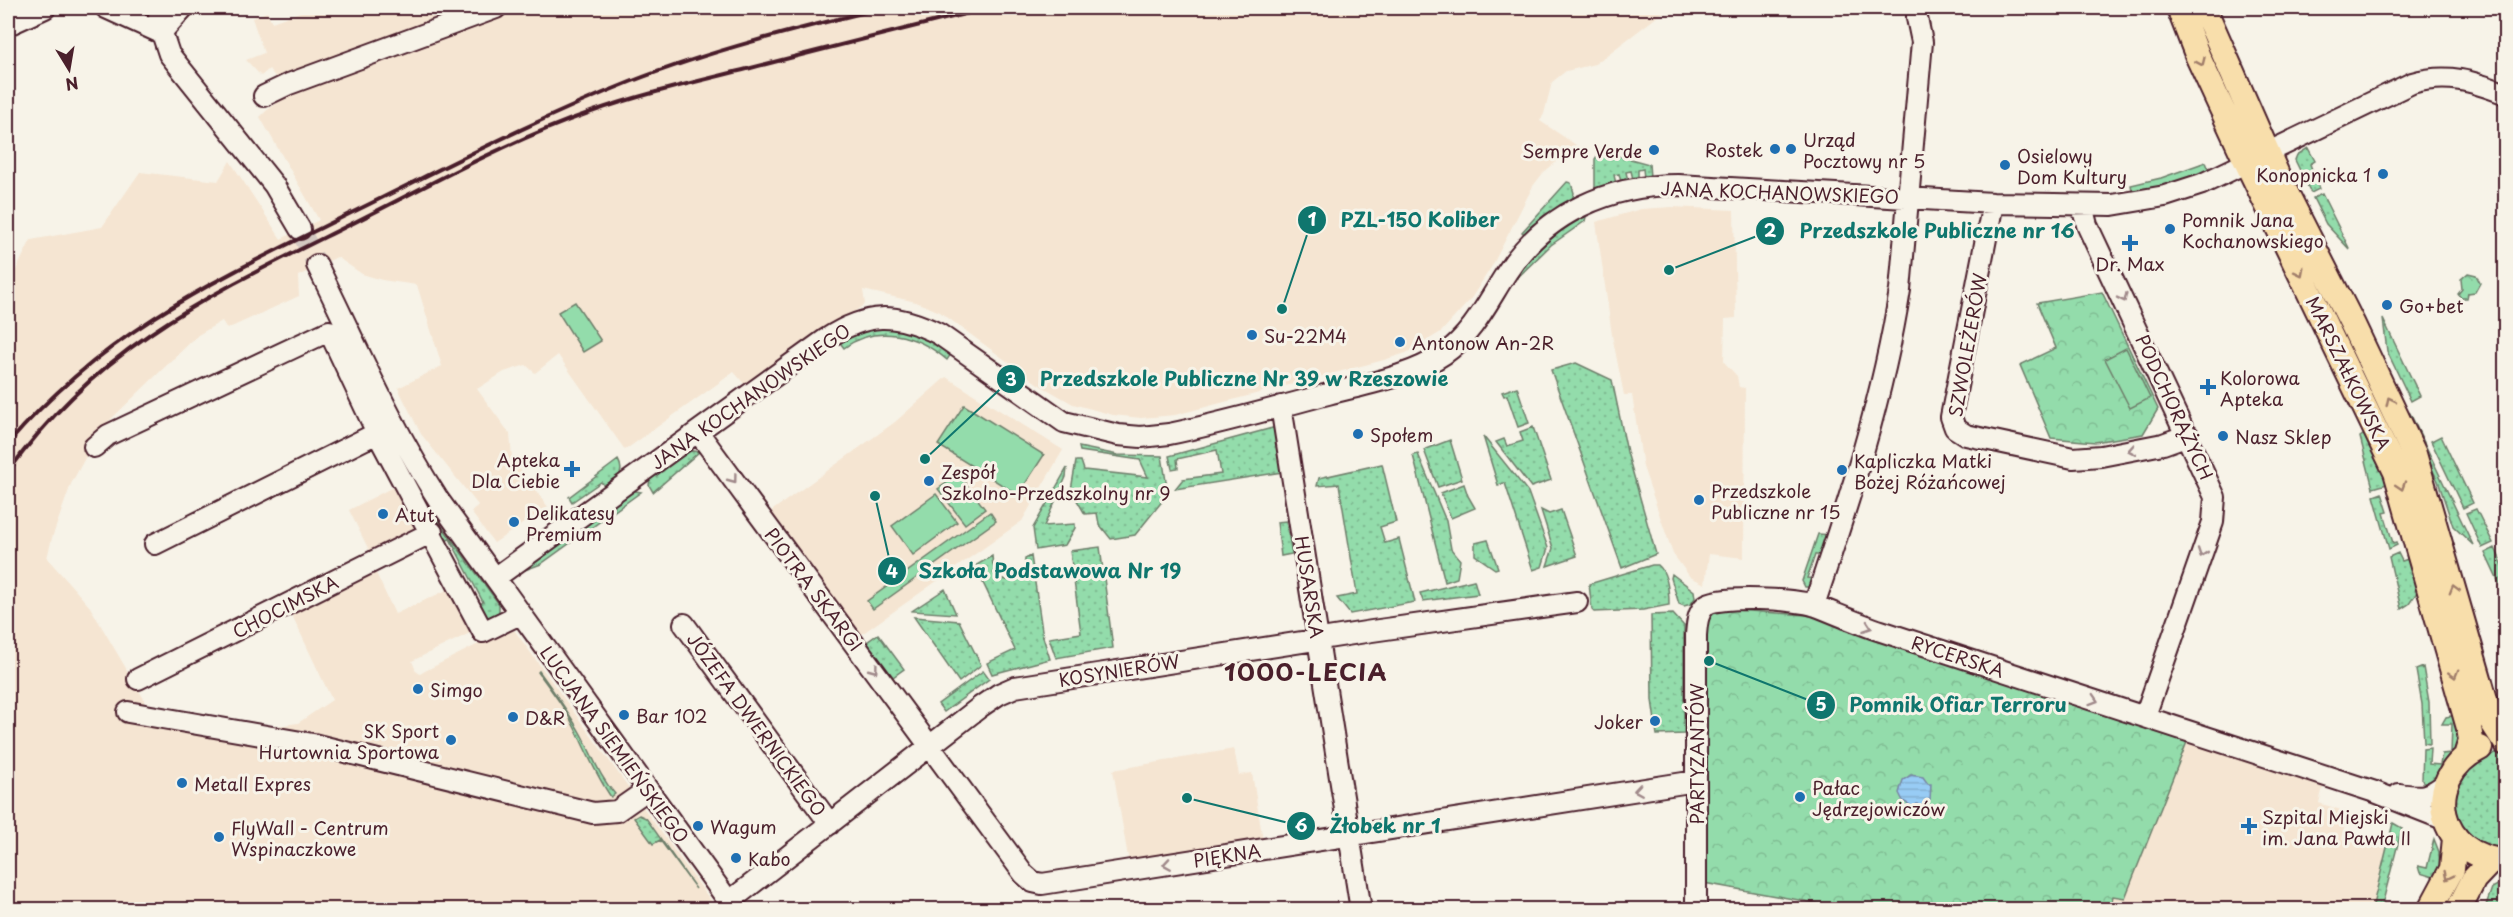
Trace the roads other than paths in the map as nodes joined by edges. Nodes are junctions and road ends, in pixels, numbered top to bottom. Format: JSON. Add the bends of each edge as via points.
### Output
{"nodes":[{"id":1,"x":45,"y":8,"type":"edge"},
{"id":2,"x":106,"y":8,"type":"edge"},
{"id":3,"x":165,"y":8,"type":"edge"},
{"id":4,"x":183,"y":8,"type":"edge"},
{"id":5,"x":496,"y":8,"type":"edge"},
{"id":6,"x":1917,"y":8,"type":"edge"},
{"id":7,"x":2180,"y":8,"type":"edge"},
{"id":8,"x":2204,"y":8,"type":"edge"},
{"id":9,"x":8,"y":26,"type":"edge"},
{"id":10,"x":161,"y":33,"type":"junction"},
{"id":11,"x":2505,"y":94,"type":"edge"},
{"id":12,"x":264,"y":96,"type":"dead end"},
{"id":13,"x":2269,"y":152,"type":"junction"},
{"id":14,"x":2247,"y":162,"type":"junction"},
{"id":15,"x":1908,"y":197,"type":"junction"},
{"id":16,"x":1993,"y":202,"type":"junction"},
{"id":17,"x":2082,"y":206,"type":"junction"},
{"id":18,"x":300,"y":229,"type":"tunnel mouth"},
{"id":19,"x":317,"y":265,"type":"tunnel mouth"},
{"id":20,"x":1281,"y":406,"type":"junction"},
{"id":21,"x":698,"y":432,"type":"junction"},
{"id":22,"x":377,"y":433,"type":"junction"},
{"id":23,"x":2188,"y":435,"type":"junction"},
{"id":24,"x":94,"y":447,"type":"dead end"},
{"id":25,"x":432,"y":532,"type":"junction"},
{"id":26,"x":155,"y":544,"type":"dead end"},
{"id":27,"x":495,"y":578,"type":"junction"},
{"id":28,"x":1577,"y":602,"type":"dead end"},
{"id":29,"x":1709,"y":603,"type":"joint"},
{"id":30,"x":1814,"y":605,"type":"junction"},
{"id":31,"x":520,"y":614,"type":"junction"},
{"id":32,"x":684,"y":624,"type":"dead end"},
{"id":33,"x":1318,"y":639,"type":"junction"},
{"id":34,"x":138,"y":680,"type":"dead end"},
{"id":35,"x":128,"y":712,"type":"dead end"},
{"id":36,"x":2145,"y":716,"type":"junction"},
{"id":37,"x":2505,"y":743,"type":"edge"},
{"id":38,"x":931,"y":746,"type":"junction"},
{"id":39,"x":2466,"y":756,"type":"junction"},
{"id":40,"x":1696,"y":781,"type":"junction"},
{"id":41,"x":2446,"y":783,"type":"junction"},
{"id":42,"x":648,"y":790,"type":"junction"},
{"id":43,"x":2375,"y":792,"type":"junction"},
{"id":44,"x":830,"y":824,"type":"junction"},
{"id":45,"x":2450,"y":829,"type":"junction"},
{"id":46,"x":1349,"y":836,"type":"junction"},
{"id":47,"x":2499,"y":861,"type":"edge"},
{"id":48,"x":1042,"y":884,"type":"joint"},
{"id":49,"x":732,"y":905,"type":"edge"},
{"id":50,"x":1360,"y":909,"type":"edge"},
{"id":51,"x":1696,"y":909,"type":"edge"},
{"id":52,"x":2430,"y":909,"type":"edge"},
{"id":53,"x":2458,"y":909,"type":"edge"}],
"edges":[{"from":1,"to":9,"type":"street"},
{"from":2,"to":10,"type":"street"},
{"from":3,"to":10,"type":"street","via":[[159,16]]},
{"from":4,"to":10,"type":"street"},
{"from":5,"to":12,"type":"street"},
{"from":6,"to":15,"type":"street","via":[[1922,42]]},
{"from":7,"to":14,"type":"main road","name":"MARSZAŁKOWSKA","one_way":true,"via":[[2198,57]]},
{"from":8,"to":13,"type":"main road","name":"MARSZAŁKOWSKA"},
{"from":10,"to":18,"type":"street","via":[[169,54],[274,185]]},
{"from":11,"to":13,"type":"street","name":"JANA KOCHANOWSKIEGO","via":[[2460,78],[2420,80]]},
{"from":13,"to":14,"type":"street","name":"JANA KOCHANOWSKIEGO"},
{"from":37,"to":13,"type":"main road","name":"MARSZAŁKOWSKA","one_way":true,"via":[[2491,720],[2415,454]]},
{"from":14,"to":17,"type":"street","name":"JANA KOCHANOWSKIEGO","via":[[2202,184],[2165,196]]},
{"from":14,"to":39,"type":"main road","name":"MARSZAŁKOWSKA","one_way":true,"via":[[2396,472],[2469,728],[2471,740]]},
{"from":15,"to":16,"type":"street","name":"JANA KOCHANOWSKIEGO"},
{"from":15,"to":20,"type":"street","name":"JANA KOCHANOWSKIEGO","via":[[1678,185],[1612,193],[1553,221],[1532,240],[1469,330],[1444,354],[1394,376]]},
{"from":15,"to":30,"type":"street","via":[[1900,290],[1878,405]]},
{"from":16,"to":17,"type":"street","name":"JANA KOCHANOWSKIEGO"},
{"from":23,"to":16,"type":"street","name":"SZWOLEŻERÓW","one_way":true,"via":[[2163,444],[2073,458],[1966,435],[1955,428],[1951,417]]},
{"from":17,"to":23,"type":"street","name":"PODCHORĄŻYCH","one_way":true,"via":[[2087,225]]},
{"from":19,"to":27,"type":"street","name":"LUCJANA SIEMIEŃSKIEGO","via":[[417,466]]},
{"from":20,"to":21,"type":"street","name":"JANA KOCHANOWSKIEGO","via":[[1169,435],[1141,437],[1092,431],[1064,422],[1038,406],[939,334],[908,321],[868,318],[845,327]]},
{"from":20,"to":33,"type":"street","name":"HUSARSKA"},
{"from":21,"to":27,"type":"street","name":"JANA KOCHANOWSKIEGO"},
{"from":21,"to":38,"type":"street","name":"PIOTRA SKARGI","one_way":true},
{"from":22,"to":24,"type":"street","via":[[329,331],[108,435]]},
{"from":22,"to":25,"type":"street"},
{"from":22,"to":26,"type":"street"},
{"from":23,"to":36,"type":"street","name":"PODCHORĄŻYCH","one_way":true,"via":[[2211,484],[2216,510]]},
{"from":25,"to":31,"type":"street","via":[[483,632]]},
{"from":25,"to":34,"type":"street","name":"CHOCIMSKA"},
{"from":27,"to":31,"type":"street","name":"LUCJANA SIEMIEŃSKIEGO"},
{"from":28,"to":33,"type":"street","name":"KOSYNIERÓW"},
{"from":29,"to":30,"type":"street","name":"RYCERSKA","via":[[1727,599]]},
{"from":29,"to":40,"type":"street","name":"PARTYZANTÓW","via":[[1700,612],[1696,635]]},
{"from":30,"to":36,"type":"street","name":"RYCERSKA","one_way":true,"via":[[1881,631]]},
{"from":31,"to":42,"type":"street","name":"LUCJANA SIEMIEŃSKIEGO"},
{"from":32,"to":44,"type":"street","name":"JÓZEFA DWERNICKIEGO"},
{"from":33,"to":38,"type":"street","name":"KOSYNIERÓW","via":[[1015,687],[980,707]]},
{"from":33,"to":46,"type":"street","name":"HUSARSKA"},
{"from":35,"to":42,"type":"street","via":[[313,744],[593,813],[617,811]]},
{"from":36,"to":43,"type":"street","name":"RYCERSKA"},
{"from":37,"to":39,"type":"main road","via":[[2479,748]]},
{"from":38,"to":44,"type":"street","name":"KOSYNIERÓW"},
{"from":38,"to":48,"type":"street","name":"PIOTRA SKARGI","via":[[1024,874]]},
{"from":39,"to":41,"type":"main road"},
{"from":40,"to":46,"type":"street","name":"PIĘKNA","one_way":true},
{"from":40,"to":51,"type":"street","name":"PARTYZANTÓW"},
{"from":41,"to":43,"type":"street","name":"RYCERSKA","via":[[2421,797]]},
{"from":41,"to":45,"type":"main road","via":[[2443,802]]},
{"from":42,"to":49,"type":"street","name":"LUCJANA SIEMIEŃSKIEGO"},
{"from":43,"to":45,"type":"street","name":"RYCERSKA"},
{"from":44,"to":49,"type":"street","name":"KOSYNIERÓW"},
{"from":45,"to":47,"type":"main road","via":[[2472,852]]},
{"from":45,"to":52,"type":"main road","one_way":true,"via":[[2452,869]]},
{"from":46,"to":48,"type":"street","name":"PIĘKNA","one_way":true},
{"from":46,"to":50,"type":"street","name":"HUSARSKA"},
{"from":47,"to":53,"type":"main road","via":[[2474,879]]}]}
